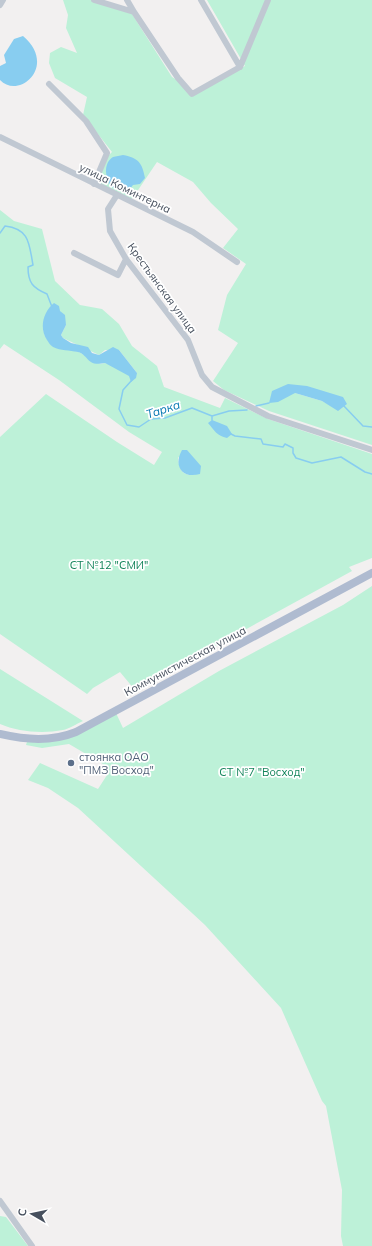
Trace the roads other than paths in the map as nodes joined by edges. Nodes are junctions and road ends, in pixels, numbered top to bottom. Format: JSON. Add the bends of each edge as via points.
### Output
{"nodes":[{"id":1,"x":3,"y":0,"type":"edge"},
{"id":2,"x":94,"y":0,"type":"edge"},
{"id":3,"x":127,"y":0,"type":"edge"},
{"id":4,"x":201,"y":0,"type":"edge"},
{"id":5,"x":268,"y":0,"type":"edge"},
{"id":6,"x":0,"y":5,"type":"edge"},
{"id":7,"x":134,"y":12,"type":"junction"},
{"id":8,"x":240,"y":67,"type":"junction"},
{"id":9,"x":49,"y":84,"type":"dead end"},
{"id":10,"x":0,"y":137,"type":"edge"},
{"id":11,"x":94,"y":184,"type":"junction"},
{"id":12,"x":117,"y":195,"type":"junction"},
{"id":13,"x":74,"y":253,"type":"dead end"},
{"id":14,"x":126,"y":259,"type":"junction"},
{"id":15,"x":237,"y":262,"type":"dead end"},
{"id":16,"x":372,"y":450,"type":"edge"},
{"id":17,"x":372,"y":573,"type":"edge"},
{"id":18,"x":0,"y":734,"type":"edge"},
{"id":19,"x":0,"y":1202,"type":"edge"},
{"id":20,"x":32,"y":1246,"type":"edge"}],
"edges":[{"from":1,"to":6,"type":"street"},
{"from":2,"to":7,"type":"street"},
{"from":3,"to":7,"type":"street"},
{"from":4,"to":8,"type":"street"},
{"from":5,"to":8,"type":"street"},
{"from":7,"to":8,"type":"street","via":[[178,78],[192,94]]},
{"from":9,"to":11,"type":"street","via":[[86,121],[107,153]]},
{"from":10,"to":11,"type":"street","name":"улица Коминтерна"},
{"from":11,"to":12,"type":"street","name":"улица Коминтерна"},
{"from":12,"to":14,"type":"street","name":"Крестьянская улица","via":[[108,209],[110,231]]},
{"from":12,"to":15,"type":"street","name":"улица Коминтерна","via":[[193,232]]},
{"from":13,"to":14,"type":"street","via":[[118,275]]},
{"from":14,"to":16,"type":"street","name":"Крестьянская улица","via":[[188,340],[202,375],[212,387],[268,416]]},
{"from":17,"to":18,"type":"main road","name":"Коммунистическая улица","via":[[76,732],[44,739],[25,739]]},
{"from":19,"to":20,"type":"street"}]}
